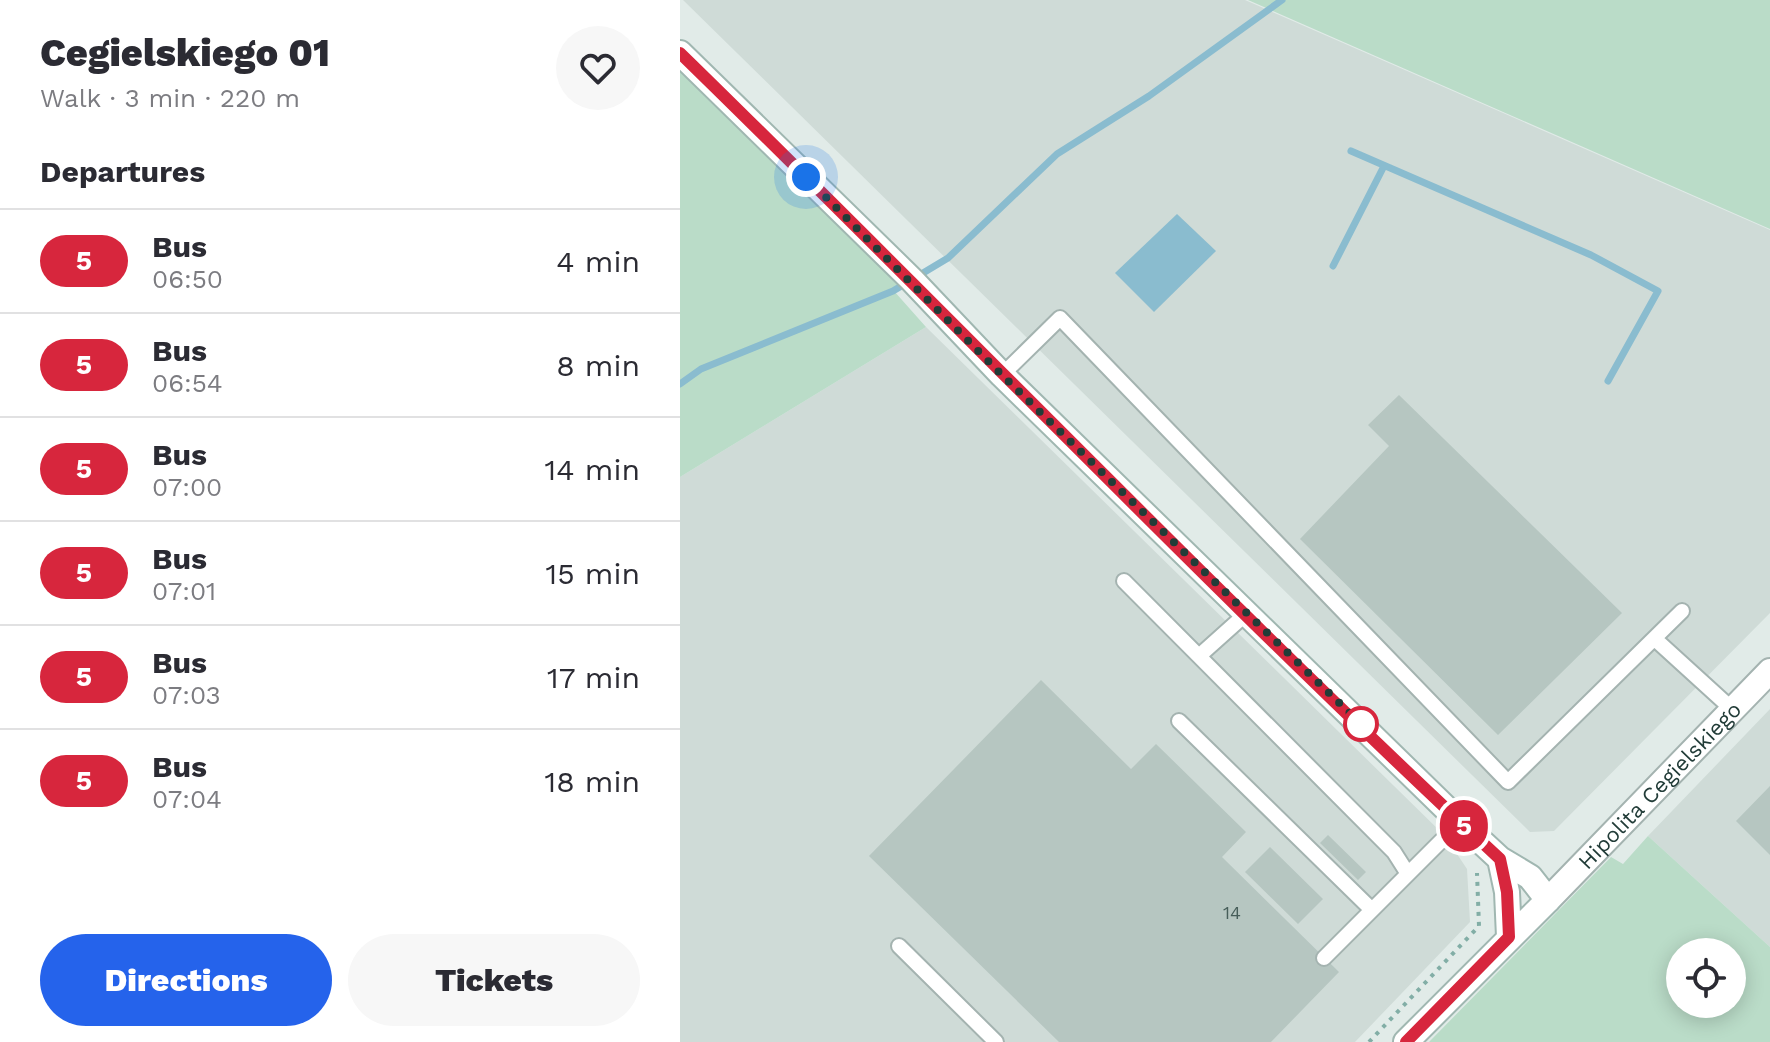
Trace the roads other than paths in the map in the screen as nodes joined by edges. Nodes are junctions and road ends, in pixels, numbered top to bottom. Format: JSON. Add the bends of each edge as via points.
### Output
{"nodes":[{"id":1,"x":680,"y":53,"type":"edge"},
{"id":2,"x":1002,"y":375,"type":"junction"},
{"id":3,"x":1124,"y":581,"type":"dead end"},
{"id":4,"x":1682,"y":611,"type":"dead end"},
{"id":5,"x":1247,"y":613,"type":"junction"},
{"id":6,"x":1655,"y":639,"type":"junction"},
{"id":7,"x":1199,"y":656,"type":"junction"},
{"id":8,"x":1770,"y":671,"type":"edge"},
{"id":9,"x":1733,"y":710,"type":"junction"},
{"id":10,"x":1179,"y":721,"type":"dead end"},
{"id":11,"x":1460,"y":822,"type":"junction"},
{"id":12,"x":1488,"y":863,"type":"junction"},
{"id":13,"x":1408,"y":874,"type":"junction"},
{"id":14,"x":1548,"y":900,"type":"junction"},
{"id":15,"x":1371,"y":909,"type":"junction"},
{"id":16,"x":1509,"y":937,"type":"junction"},
{"id":17,"x":899,"y":946,"type":"dead end"},
{"id":18,"x":1324,"y":958,"type":"dead end"},
{"id":19,"x":996,"y":1042,"type":"edge"},
{"id":20,"x":1406,"y":1042,"type":"edge"}],
"edges":[{"from":1,"to":2,"type":"street"},
{"from":2,"to":5,"type":"street"},
{"from":2,"to":6,"type":"lane","via":[[1060,318],[1508,782]]},
{"from":3,"to":7,"type":"lane"},
{"from":4,"to":6,"type":"lane"},
{"from":5,"to":7,"type":"lane"},
{"from":5,"to":11,"type":"street"},
{"from":6,"to":9,"type":"lane"},
{"from":7,"to":13,"type":"lane","via":[[1394,852]]},
{"from":8,"to":9,"type":"street","name":"Hipolita Cegielskiego"},
{"from":9,"to":14,"type":"street","name":"Hipolita Cegielskiego"},
{"from":10,"to":15,"type":"lane"},
{"from":11,"to":12,"type":"street"},
{"from":11,"to":13,"type":"lane"},
{"from":12,"to":14,"type":"street","via":[[1530,877]]},
{"from":12,"to":16,"type":"street","via":[[1507,892]]},
{"from":13,"to":15,"type":"lane"},
{"from":14,"to":16,"type":"street","name":"Hipolita Cegielskiego"},
{"from":15,"to":18,"type":"lane"},
{"from":16,"to":20,"type":"street","name":"Hipolita Cegielskiego"},
{"from":17,"to":19,"type":"lane"}]}
